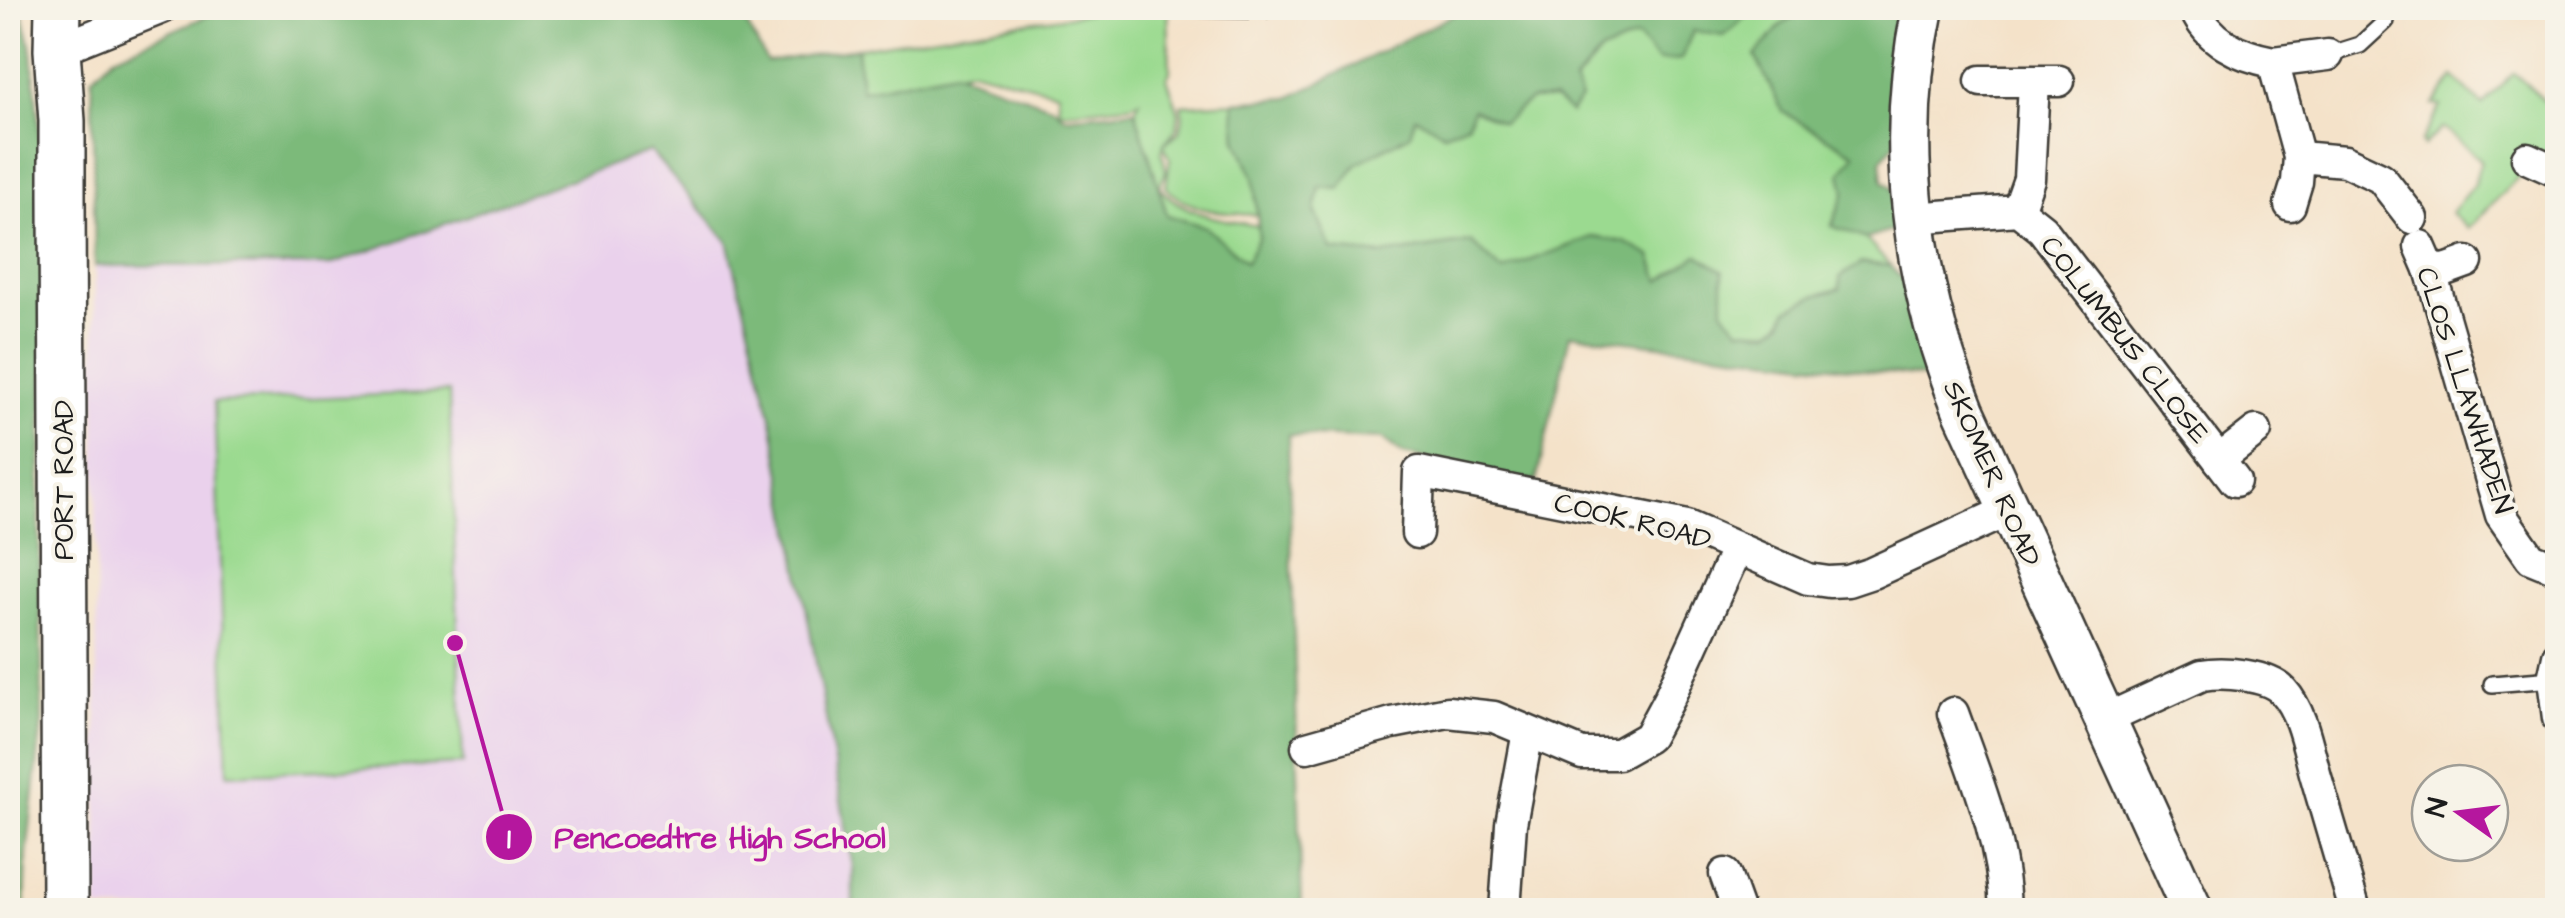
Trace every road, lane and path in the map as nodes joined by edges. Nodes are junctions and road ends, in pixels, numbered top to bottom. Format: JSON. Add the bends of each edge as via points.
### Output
{"nodes":[{"id":1,"x":31,"y":8,"type":"edge"},
{"id":2,"x":162,"y":8,"type":"edge"},
{"id":3,"x":1275,"y":8,"type":"edge"},
{"id":4,"x":1923,"y":8,"type":"edge"},
{"id":5,"x":2194,"y":8,"type":"edge"},
{"id":6,"x":1198,"y":9,"type":"edge"},
{"id":7,"x":2386,"y":21,"type":"dead end"},
{"id":8,"x":57,"y":29,"type":"edge"},
{"id":9,"x":2328,"y":55,"type":"joint"},
{"id":10,"x":2273,"y":62,"type":"junction"},
{"id":11,"x":1982,"y":81,"type":"dead end"},
{"id":12,"x":2299,"y":157,"type":"junction"},
{"id":13,"x":2528,"y":158,"type":"dead end"},
{"id":14,"x":2558,"y":172,"type":"edge"},
{"id":15,"x":2290,"y":205,"type":"dead end"},
{"id":16,"x":2018,"y":210,"type":"junction"},
{"id":17,"x":1913,"y":218,"type":"junction"},
{"id":18,"x":2420,"y":245,"type":"junction"},
{"id":19,"x":2467,"y":262,"type":"dead end"},
{"id":20,"x":2256,"y":431,"type":"dead end"},
{"id":21,"x":2009,"y":510,"type":"junction"},
{"id":22,"x":1417,"y":534,"type":"dead end"},
{"id":23,"x":1737,"y":548,"type":"junction"},
{"id":24,"x":2558,"y":569,"type":"edge"},
{"id":25,"x":2555,"y":668,"type":"edge"},
{"id":26,"x":2492,"y":684,"type":"dead end"},
{"id":27,"x":1953,"y":713,"type":"dead end"},
{"id":28,"x":2558,"y":718,"type":"edge"},
{"id":29,"x":2104,"y":720,"type":"junction"},
{"id":30,"x":1528,"y":732,"type":"junction"},
{"id":31,"x":1307,"y":746,"type":"dead end"},
{"id":32,"x":1726,"y":874,"type":"dead end"},
{"id":33,"x":2181,"y":907,"type":"edge"},
{"id":34,"x":65,"y":910,"type":"edge"},
{"id":35,"x":1505,"y":910,"type":"edge"},
{"id":36,"x":1738,"y":910,"type":"edge"},
{"id":37,"x":2005,"y":910,"type":"edge"},
{"id":38,"x":2355,"y":910,"type":"edge"}],
"edges":[{"from":1,"to":8,"type":"main road","name":"PORT ROAD"},
{"from":2,"to":8,"type":"street"},
{"from":3,"to":6,"type":"lane"},
{"from":4,"to":17,"type":"street","name":"SKOMER ROAD","via":[[1910,100]]},
{"from":5,"to":10,"type":"street","via":[[2220,43]]},
{"from":7,"to":9,"type":"lane","via":[[2360,45]]},
{"from":8,"to":34,"type":"main road","name":"PORT ROAD"},
{"from":9,"to":10,"type":"street"},
{"from":10,"to":12,"type":"street"},
{"from":11,"to":16,"type":"street","via":[[2046,82]]},
{"from":12,"to":15,"type":"street"},
{"from":12,"to":18,"type":"street","via":[[2345,161],[2381,178]]},
{"from":13,"to":14,"type":"street"},
{"from":16,"to":17,"type":"street","name":"COLUMBUS CLOSE"},
{"from":16,"to":20,"type":"street","name":"COLUMBUS CLOSE","via":[[2042,229],[2227,471]]},
{"from":17,"to":21,"type":"street","name":"SKOMER ROAD","via":[[1938,341]]},
{"from":18,"to":19,"type":"street","via":[[2445,270]]},
{"from":18,"to":24,"type":"street","name":"CLOS LLAWHADEN","via":[[2501,515],[2531,558]]},
{"from":21,"to":23,"type":"street","name":"COOK ROAD","via":[[1848,581],[1808,579]]},
{"from":21,"to":29,"type":"street","name":"SKOMER ROAD"},
{"from":22,"to":23,"type":"street","name":"COOK ROAD","via":[[1419,472],[1687,526]]},
{"from":23,"to":30,"type":"street","via":[[1648,737],[1618,754],[1582,754]]},
{"from":25,"to":26,"type":"lane"},
{"from":25,"to":28,"type":"street"},
{"from":27,"to":37,"type":"street","via":[[1992,823]]},
{"from":29,"to":33,"type":"street","name":"SKOMER ROAD"},
{"from":29,"to":38,"type":"street","via":[[2218,672],[2281,689],[2299,718]]},
{"from":30,"to":31,"type":"street","via":[[1494,718],[1448,712]]},
{"from":30,"to":35,"type":"street","via":[[1511,824]]},
{"from":32,"to":36,"type":"street"}]}
